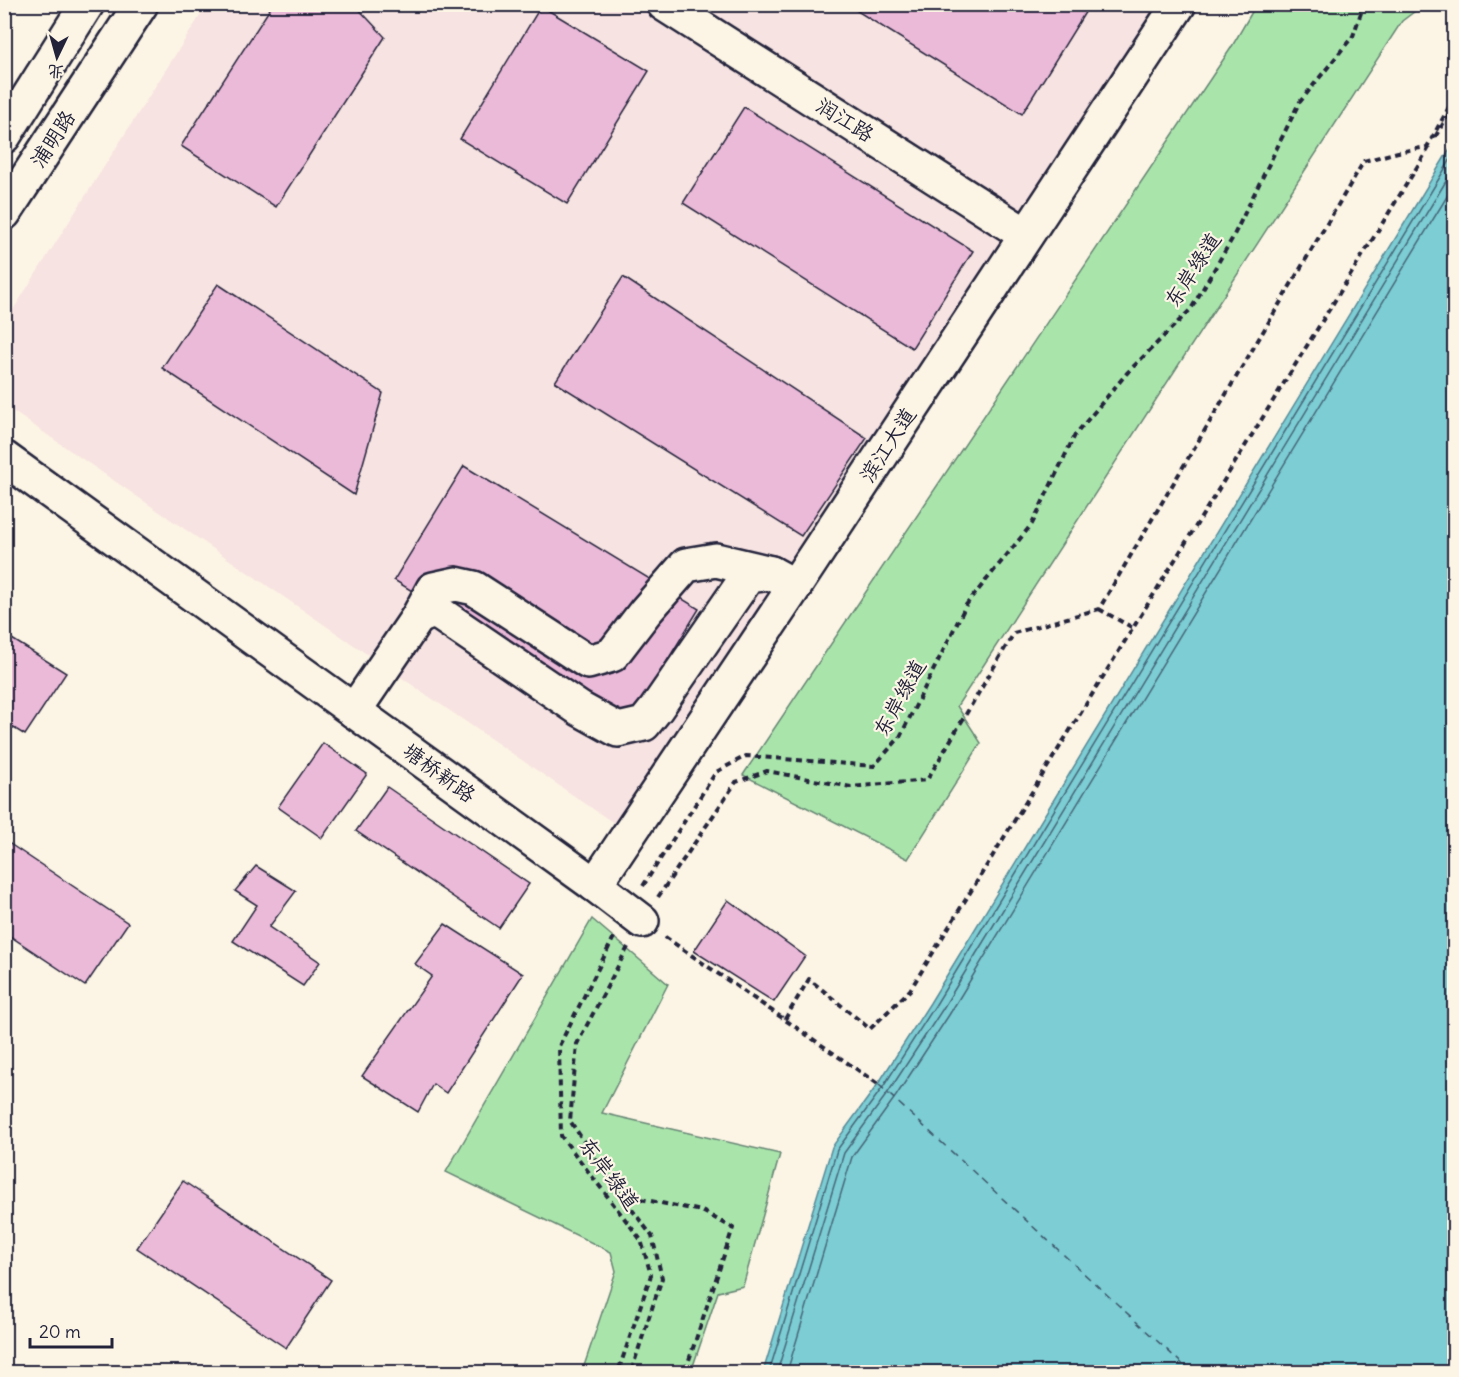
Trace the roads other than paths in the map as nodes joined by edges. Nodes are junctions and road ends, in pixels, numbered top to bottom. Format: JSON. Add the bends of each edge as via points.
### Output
{"nodes":[{"id":1,"x":87,"y":4,"type":"edge"},
{"id":2,"x":141,"y":4,"type":"edge"},
{"id":3,"x":664,"y":4,"type":"edge"},
{"id":4,"x":1179,"y":4,"type":"edge"},
{"id":5,"x":4,"y":136,"type":"edge"},
{"id":6,"x":4,"y":213,"type":"edge"},
{"id":7,"x":1026,"y":235,"type":"junction"},
{"id":8,"x":4,"y":458,"type":"edge"},
{"id":9,"x":783,"y":579,"type":"junction"},
{"id":10,"x":417,"y":617,"type":"junction"},
{"id":11,"x":354,"y":711,"type":"junction"},
{"id":12,"x":595,"y":885,"type":"junction"},
{"id":13,"x":635,"y":916,"type":"road end"}],
"edges":[{"from":1,"to":5,"type":"street","name":"浦明路"},
{"from":2,"to":6,"type":"street","name":"浦明路"},
{"from":3,"to":7,"type":"street","name":"润江路"},
{"from":4,"to":7,"type":"street","name":"滨江大道"},
{"from":7,"to":9,"type":"street","name":"滨江大道"},
{"from":8,"to":11,"type":"street","name":"塘桥新路"},
{"from":9,"to":10,"type":"street","via":[[716,560],[686,565],[612,655],[588,662],[474,588],[456,584],[433,588]]},
{"from":9,"to":10,"type":"street","via":[[748,576],[644,724],[618,730],[580,709],[443,616],[434,611]]},
{"from":9,"to":12,"type":"street","name":"滨江大道"},
{"from":10,"to":11,"type":"street"},
{"from":11,"to":12,"type":"street","name":"塘桥新路"},
{"from":12,"to":13,"type":"street","name":"塘桥新路"}]}
